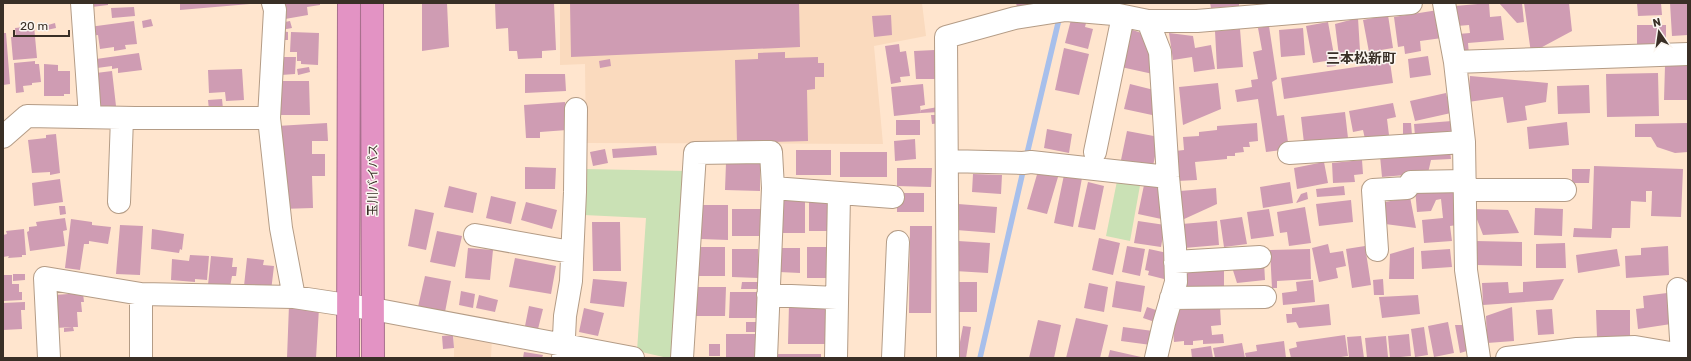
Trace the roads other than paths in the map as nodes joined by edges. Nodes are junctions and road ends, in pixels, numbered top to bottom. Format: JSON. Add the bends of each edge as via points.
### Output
{"nodes":[{"id":1,"x":82,"y":3,"type":"edge"},
{"id":2,"x":273,"y":3,"type":"edge"},
{"id":3,"x":349,"y":3,"type":"edge"},
{"id":4,"x":372,"y":3,"type":"edge"},
{"id":5,"x":1411,"y":3,"type":"edge"},
{"id":6,"x":1444,"y":3,"type":"edge"},
{"id":7,"x":1009,"y":11,"type":"edge"},
{"id":8,"x":1117,"y":11,"type":"edge"},
{"id":9,"x":1148,"y":21,"type":"junction"},
{"id":10,"x":1688,"y":54,"type":"edge"},
{"id":11,"x":1455,"y":62,"type":"junction"},
{"id":12,"x":576,"y":109,"type":"dead end"},
{"id":13,"x":90,"y":118,"type":"junction"},
{"id":14,"x":122,"y":118,"type":"junction"},
{"id":15,"x":269,"y":118,"type":"junction"},
{"id":16,"x":3,"y":137,"type":"edge"},
{"id":17,"x":1464,"y":142,"type":"junction"},
{"id":18,"x":1095,"y":152,"type":"dead end"},
{"id":19,"x":1289,"y":153,"type":"dead end"},
{"id":20,"x":947,"y":161,"type":"junction"},
{"id":21,"x":1168,"y":177,"type":"junction"},
{"id":22,"x":1465,"y":185,"type":"junction"},
{"id":23,"x":773,"y":188,"type":"junction"},
{"id":24,"x":1565,"y":190,"type":"dead end"},
{"id":25,"x":839,"y":193,"type":"junction"},
{"id":26,"x":893,"y":197,"type":"dead end"},
{"id":27,"x":119,"y":202,"type":"dead end"},
{"id":28,"x":475,"y":235,"type":"dead end"},
{"id":29,"x":898,"y":242,"type":"dead end"},
{"id":30,"x":1377,"y":250,"type":"dead end"},
{"id":31,"x":571,"y":252,"type":"junction"},
{"id":32,"x":1260,"y":257,"type":"dead end"},
{"id":33,"x":1176,"y":262,"type":"junction"},
{"id":34,"x":1678,"y":289,"type":"dead end"},
{"id":35,"x":141,"y":294,"type":"junction"},
{"id":36,"x":768,"y":295,"type":"junction"},
{"id":37,"x":294,"y":297,"type":"junction"},
{"id":38,"x":1265,"y":297,"type":"dead end"},
{"id":39,"x":837,"y":298,"type":"junction"},
{"id":40,"x":1171,"y":298,"type":"junction"},
{"id":41,"x":348,"y":305,"type":"junction"},
{"id":42,"x":373,"y":309,"type":"junction"},
{"id":43,"x":563,"y":352,"type":"edge"},
{"id":44,"x":1635,"y":352,"type":"edge"},
{"id":45,"x":1685,"y":356,"type":"edge"},
{"id":46,"x":49,"y":358,"type":"edge"},
{"id":47,"x":142,"y":358,"type":"edge"},
{"id":48,"x":348,"y":358,"type":"edge"},
{"id":49,"x":374,"y":358,"type":"edge"},
{"id":50,"x":633,"y":358,"type":"edge"},
{"id":51,"x":682,"y":358,"type":"edge"},
{"id":52,"x":766,"y":358,"type":"edge"},
{"id":53,"x":836,"y":358,"type":"edge"},
{"id":54,"x":893,"y":358,"type":"edge"},
{"id":55,"x":948,"y":358,"type":"edge"},
{"id":56,"x":1156,"y":358,"type":"edge"},
{"id":57,"x":1479,"y":358,"type":"edge"},
{"id":58,"x":1507,"y":358,"type":"edge"}],
"edges":[{"from":1,"to":13,"type":"street"},
{"from":2,"to":15,"type":"street","via":[[275,10]]},
{"from":3,"to":41,"type":"highway","name":"玉川バイパス"},
{"from":4,"to":42,"type":"highway","name":"玉川バイパス"},
{"from":5,"to":9,"type":"street","via":[[1197,21]]},
{"from":6,"to":11,"type":"street"},
{"from":7,"to":8,"type":"street"},
{"from":7,"to":20,"type":"street","via":[[946,37]]},
{"from":8,"to":9,"type":"street"},
{"from":8,"to":18,"type":"street"},
{"from":9,"to":21,"type":"street","via":[[1160,52]]},
{"from":10,"to":11,"type":"street"},
{"from":11,"to":17,"type":"street"},
{"from":12,"to":31,"type":"street"},
{"from":13,"to":14,"type":"street"},
{"from":13,"to":16,"type":"street","via":[[27,116]]},
{"from":14,"to":15,"type":"street"},
{"from":14,"to":27,"type":"street"},
{"from":15,"to":37,"type":"street","via":[[281,228]]},
{"from":17,"to":19,"type":"street"},
{"from":17,"to":22,"type":"street"},
{"from":20,"to":21,"type":"street","via":[[1027,162]]},
{"from":20,"to":55,"type":"street"},
{"from":21,"to":33,"type":"street"},
{"from":22,"to":24,"type":"street"},
{"from":22,"to":30,"type":"street","via":[[1411,182],[1407,188],[1374,190]]},
{"from":22,"to":57,"type":"street","via":[[1466,270]]},
{"from":23,"to":25,"type":"street"},
{"from":23,"to":36,"type":"street"},
{"from":23,"to":51,"type":"street","via":[[771,152],[695,153]]},
{"from":25,"to":26,"type":"street"},
{"from":25,"to":39,"type":"street"},
{"from":28,"to":31,"type":"street"},
{"from":29,"to":54,"type":"street"},
{"from":31,"to":43,"type":"street","via":[[571,281],[565,316]]},
{"from":32,"to":33,"type":"street"},
{"from":33,"to":40,"type":"street","via":[[1176,282]]},
{"from":34,"to":45,"type":"street"},
{"from":35,"to":37,"type":"street"},
{"from":35,"to":46,"type":"street","via":[[44,278]]},
{"from":35,"to":47,"type":"street"},
{"from":36,"to":39,"type":"street"},
{"from":36,"to":52,"type":"street"},
{"from":37,"to":41,"type":"street"},
{"from":38,"to":40,"type":"street"},
{"from":39,"to":53,"type":"street"},
{"from":40,"to":56,"type":"street"},
{"from":41,"to":42,"type":"street"},
{"from":41,"to":48,"type":"highway","name":"玉川バイパス"},
{"from":42,"to":43,"type":"street"},
{"from":42,"to":49,"type":"highway","name":"玉川バイパス"},
{"from":43,"to":50,"type":"street"},
{"from":44,"to":45,"type":"street"},
{"from":44,"to":58,"type":"street","via":[[1578,349]]}]}
